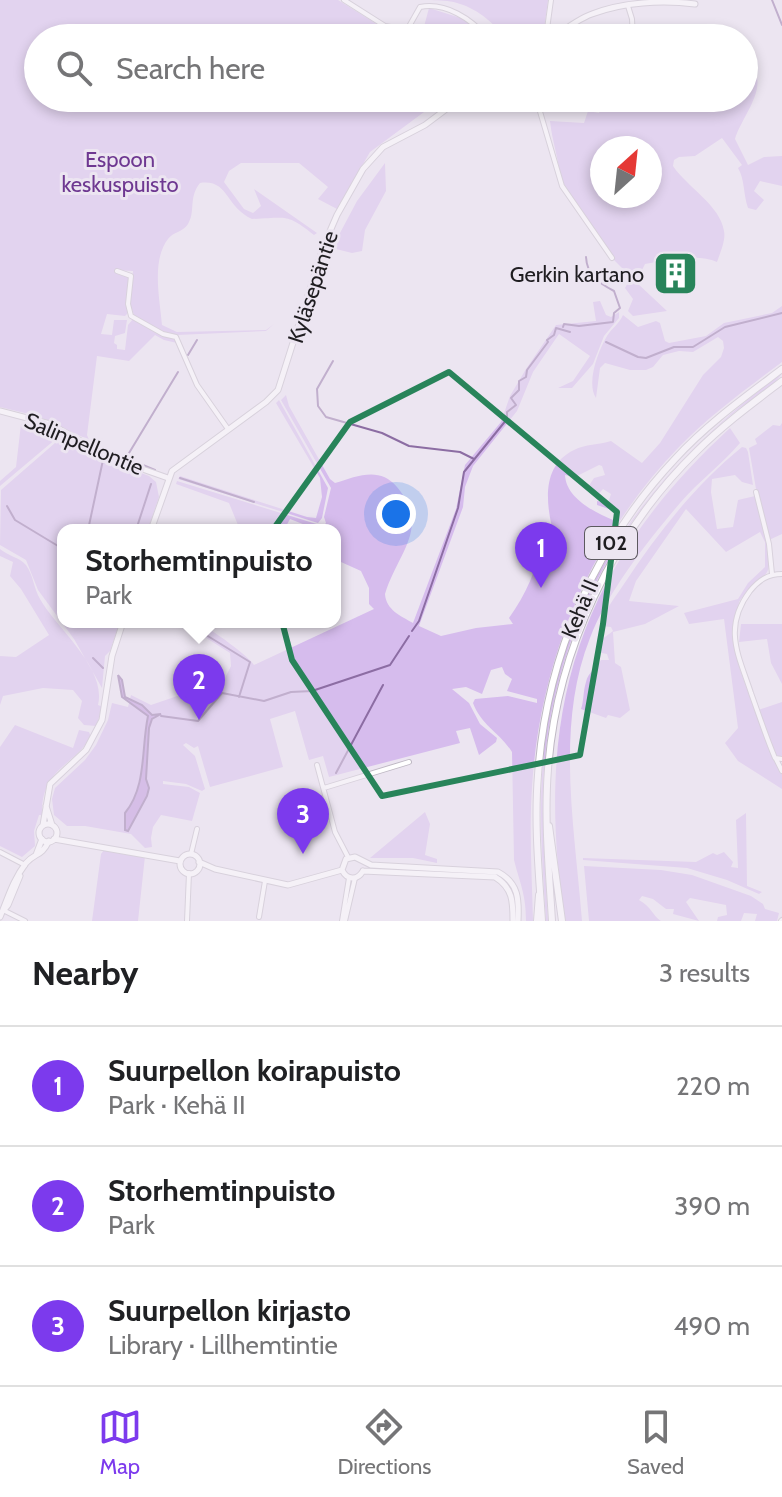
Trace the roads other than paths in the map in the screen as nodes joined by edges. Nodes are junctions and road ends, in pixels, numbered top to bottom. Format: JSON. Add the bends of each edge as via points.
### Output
{"nodes":[{"id":1,"x":344,"y":0,"type":"edge"},
{"id":2,"x":551,"y":0,"type":"edge"},
{"id":3,"x":695,"y":4,"type":"dead end"},
{"id":4,"x":628,"y":6,"type":"junction"},
{"id":5,"x":382,"y":24,"type":"edge"},
{"id":6,"x":410,"y":24,"type":"edge"},
{"id":7,"x":474,"y":24,"type":"edge"},
{"id":8,"x":548,"y":24,"type":"edge"},
{"id":9,"x":575,"y":24,"type":"edge"},
{"id":10,"x":632,"y":24,"type":"edge"},
{"id":11,"x":442,"y":112,"type":"edge"},
{"id":12,"x":540,"y":112,"type":"edge"},
{"id":13,"x":612,"y":258,"type":"dead end"},
{"id":14,"x":117,"y":271,"type":"dead end"},
{"id":15,"x":782,"y":369,"type":"edge"},
{"id":16,"x":782,"y":381,"type":"edge"},
{"id":17,"x":0,"y":411,"type":"edge"},
{"id":18,"x":228,"y":429,"type":"junction"},
{"id":19,"x":168,"y":478,"type":"junction"},
{"id":20,"x":756,"y":492,"type":"dead end"},
{"id":21,"x":153,"y":524,"type":"edge"},
{"id":22,"x":772,"y":574,"type":"junction"},
{"id":23,"x":782,"y":574,"type":"edge"},
{"id":24,"x":121,"y":628,"type":"edge"},
{"id":25,"x":775,"y":758,"type":"junction"},
{"id":26,"x":782,"y":759,"type":"edge"},
{"id":27,"x":409,"y":762,"type":"dead end"},
{"id":28,"x":317,"y":765,"type":"dead end"},
{"id":29,"x":782,"y":771,"type":"edge"},
{"id":30,"x":324,"y":788,"type":"junction"},
{"id":31,"x":46,"y":805,"type":"junction"},
{"id":32,"x":547,"y":817,"type":"junction"},
{"id":33,"x":43,"y":825,"type":"junction"},
{"id":34,"x":52,"y":825,"type":"junction"},
{"id":35,"x":197,"y":829,"type":"dead end"},
{"id":36,"x":53,"y":838,"type":"junction"},
{"id":37,"x":42,"y":839,"type":"junction"},
{"id":38,"x":0,"y":852,"type":"edge"},
{"id":39,"x":191,"y":854,"type":"junction"},
{"id":40,"x":36,"y":856,"type":"junction"},
{"id":41,"x":348,"y":857,"type":"junction"},
{"id":42,"x":180,"y":861,"type":"junction"},
{"id":43,"x":363,"y":863,"type":"junction"},
{"id":44,"x":25,"y":865,"type":"junction"},
{"id":45,"x":199,"y":865,"type":"junction"},
{"id":46,"x":342,"y":870,"type":"junction"},
{"id":47,"x":363,"y":871,"type":"junction"},
{"id":48,"x":189,"y":873,"type":"junction"},
{"id":49,"x":352,"y":878,"type":"junction"},
{"id":50,"x":265,"y":881,"type":"junction"},
{"id":51,"x":1,"y":913,"type":"edge"},
{"id":52,"x":259,"y":917,"type":"dead end"},
{"id":53,"x":25,"y":921,"type":"edge"},
{"id":54,"x":187,"y":921,"type":"edge"},
{"id":55,"x":344,"y":921,"type":"edge"},
{"id":56,"x":516,"y":921,"type":"edge"},
{"id":57,"x":539,"y":921,"type":"edge"},
{"id":58,"x":552,"y":921,"type":"edge"},
{"id":59,"x":562,"y":921,"type":"edge"}],
"edges":[{"from":1,"to":5,"type":"street"},
{"from":2,"to":8,"type":"street"},
{"from":3,"to":4,"type":"main road"},
{"from":4,"to":9,"type":"main road","via":[[592,14]]},
{"from":4,"to":10,"type":"street"},
{"from":6,"to":7,"type":"street","via":[[420,7],[432,6]]},
{"from":11,"to":18,"type":"main road","name":"Kyläsepäntie","via":[[369,160],[327,237],[277,393]]},
{"from":12,"to":13,"type":"street","via":[[562,186]]},
{"from":14,"to":18,"type":"street","via":[[131,276],[131,316],[176,337],[197,385]]},
{"from":15,"to":57,"type":"highway","name":"Kehä II","number":"102","via":[[719,418],[664,472],[620,529],[585,592],[560,655],[544,720],[537,788]]},
{"from":16,"to":32,"type":"highway","name":"Kehä II","number":"102","via":[[690,458],[653,500],[609,568],[562,684]]},
{"from":17,"to":19,"type":"main road","name":"Salinpellontie","via":[[50,424],[114,459]]},
{"from":18,"to":19,"type":"main road","name":"Kyläsepäntie","via":[[180,463]]},
{"from":19,"to":21,"type":"main road"},
{"from":20,"to":22,"type":"street"},
{"from":22,"to":23,"type":"street"},
{"from":22,"to":25,"type":"street","via":[[744,600],[735,644]]},
{"from":24,"to":31,"type":"main road","via":[[102,720],[86,750],[50,784]]},
{"from":25,"to":26,"type":"street"},
{"from":25,"to":29,"type":"street"},
{"from":27,"to":30,"type":"street"},
{"from":28,"to":30,"type":"street"},
{"from":30,"to":41,"type":"street","via":[[335,832]]},
{"from":31,"to":33,"type":"main road"},
{"from":31,"to":34,"type":"main road"},
{"from":32,"to":58,"type":"highway","name":"Kehä II","number":"102"},
{"from":32,"to":59,"type":"highway"},
{"from":33,"to":34,"type":"main road"},
{"from":33,"to":37,"type":"main road"},
{"from":34,"to":36,"type":"main road"},
{"from":35,"to":39,"type":"street"},
{"from":36,"to":37,"type":"main road"},
{"from":36,"to":40,"type":"main road"},
{"from":36,"to":42,"type":"main road"},
{"from":37,"to":40,"type":"main road"},
{"from":38,"to":44,"type":"street"},
{"from":39,"to":42,"type":"main road"},
{"from":39,"to":45,"type":"main road"},
{"from":40,"to":44,"type":"main road"},
{"from":41,"to":43,"type":"main road"},
{"from":41,"to":46,"type":"main road"},
{"from":42,"to":48,"type":"main road"},
{"from":43,"to":47,"type":"main road"},
{"from":43,"to":56,"type":"main road","via":[[498,872],[517,891]]},
{"from":44,"to":51,"type":"main road"},
{"from":45,"to":48,"type":"main road"},
{"from":45,"to":50,"type":"main road"},
{"from":46,"to":49,"type":"main road"},
{"from":46,"to":50,"type":"main road","via":[[288,885]]},
{"from":47,"to":49,"type":"main road"},
{"from":47,"to":56,"type":"main road","via":[[495,877],[511,894]]},
{"from":48,"to":54,"type":"street"},
{"from":49,"to":55,"type":"street"},
{"from":50,"to":52,"type":"street"},
{"from":51,"to":53,"type":"street"}]}
